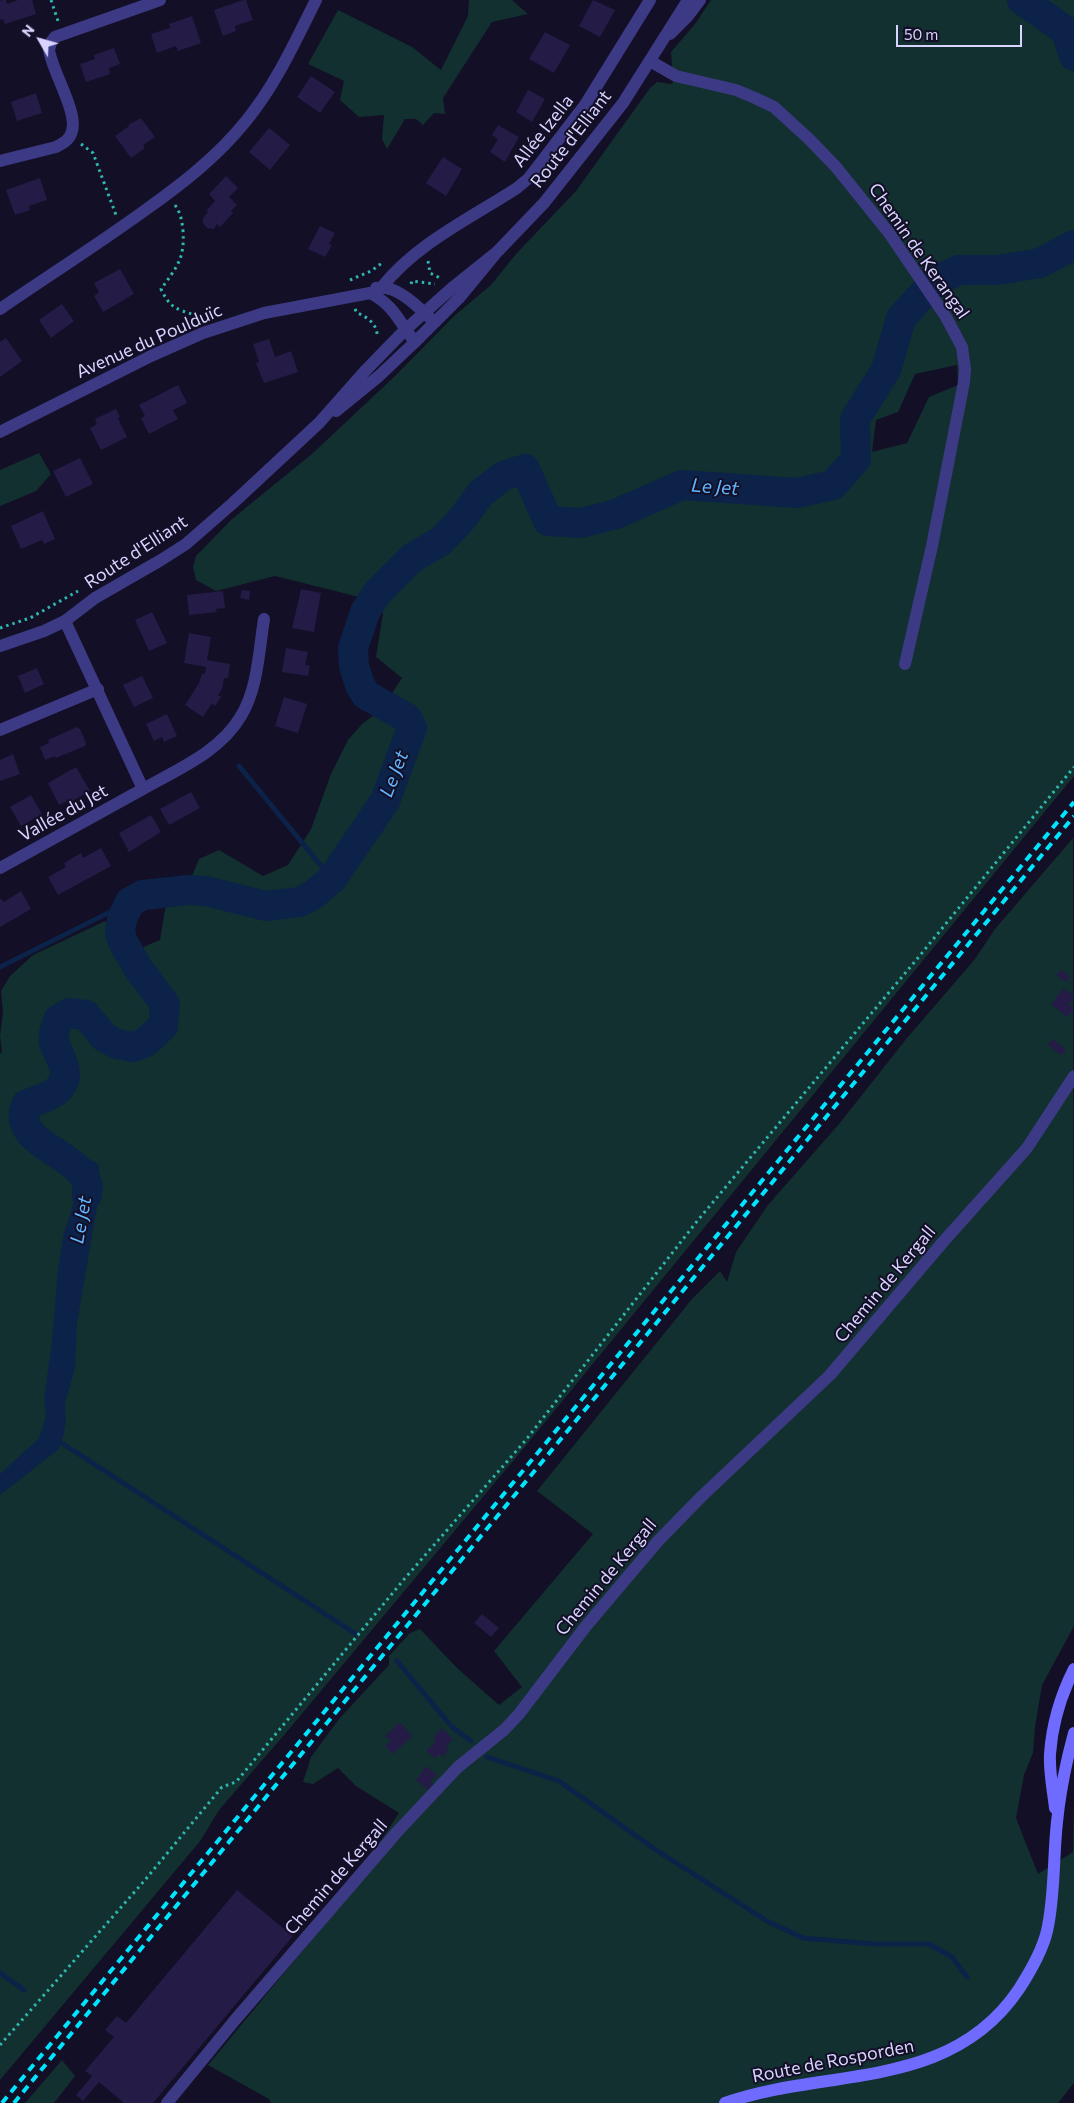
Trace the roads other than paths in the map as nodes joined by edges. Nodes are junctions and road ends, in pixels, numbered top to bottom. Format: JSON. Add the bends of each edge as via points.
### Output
{"nodes":[{"id":1,"x":160,"y":0,"type":"edge"},
{"id":2,"x":316,"y":0,"type":"edge"},
{"id":3,"x":650,"y":0,"type":"edge"},
{"id":4,"x":688,"y":0,"type":"edge"},
{"id":5,"x":700,"y":0,"type":"edge"},
{"id":6,"x":663,"y":41,"type":"junction"},
{"id":7,"x":650,"y":61,"type":"junction"},
{"id":8,"x":0,"y":161,"type":"edge"},
{"id":9,"x":497,"y":252,"type":"junction"},
{"id":10,"x":382,"y":287,"type":"junction"},
{"id":11,"x":370,"y":293,"type":"junction"},
{"id":12,"x":0,"y":308,"type":"edge"},
{"id":13,"x":424,"y":313,"type":"junction"},
{"id":14,"x":434,"y":322,"type":"junction"},
{"id":15,"x":405,"y":330,"type":"junction"},
{"id":16,"x":415,"y":342,"type":"junction"},
{"id":17,"x":319,"y":423,"type":"junction"},
{"id":18,"x":0,"y":432,"type":"edge"},
{"id":19,"x":264,"y":619,"type":"dead end"},
{"id":20,"x":65,"y":621,"type":"junction"},
{"id":21,"x":0,"y":646,"type":"edge"},
{"id":22,"x":906,"y":664,"type":"dead end"},
{"id":23,"x":98,"y":689,"type":"junction"},
{"id":24,"x":0,"y":730,"type":"edge"},
{"id":25,"x":143,"y":788,"type":"junction"},
{"id":26,"x":0,"y":868,"type":"edge"},
{"id":27,"x":1074,"y":1076,"type":"edge"},
{"id":28,"x":1074,"y":1669,"type":"edge"},
{"id":29,"x":1074,"y":1733,"type":"edge"},
{"id":30,"x":1057,"y":1823,"type":"junction"},
{"id":31,"x":167,"y":2103,"type":"edge"},
{"id":32,"x":725,"y":2103,"type":"edge"}],
"edges":[{"from":1,"to":8,"type":"street","via":[[53,40],[49,50],[70,111],[71,135],[56,147]]},
{"from":2,"to":12,"type":"street","via":[[287,60],[245,123],[203,167],[123,226]]},
{"from":3,"to":10,"type":"street","name":"Allée Izella","via":[[585,105],[529,178],[429,243]]},
{"from":4,"to":6,"type":"street","name":"Route d'Elliant"},
{"from":5,"to":6,"type":"street","name":"Route d'Elliant"},
{"from":6,"to":7,"type":"street","name":"Route d'Elliant"},
{"from":7,"to":9,"type":"street","name":"Route d'Elliant","via":[[567,175]]},
{"from":7,"to":22,"type":"street","name":"Chemin de Kerangal","via":[[676,76],[736,90],[755,98],[790,120],[836,167],[890,233],[958,338],[965,369]]},
{"from":9,"to":13,"type":"street","name":"Route d'Elliant"},
{"from":9,"to":14,"type":"street","name":"Route d'Elliant","via":[[460,297]]},
{"from":10,"to":11,"type":"street","name":"Allée Izella"},
{"from":10,"to":13,"type":"street","via":[[392,289]]},
{"from":11,"to":15,"type":"street","via":[[393,309]]},
{"from":11,"to":18,"type":"street","name":"Avenue du Poulduïc","via":[[264,313],[203,333]]},
{"from":13,"to":14,"type":"street"},
{"from":13,"to":15,"type":"street","name":"Route d'Elliant"},
{"from":14,"to":16,"type":"street","name":"Route d'Elliant"},
{"from":15,"to":16,"type":"street"},
{"from":15,"to":17,"type":"street","name":"Route d'Elliant"},
{"from":16,"to":17,"type":"street","name":"Route d'Elliant","via":[[354,398]]},
{"from":17,"to":20,"type":"street","name":"Route d'Elliant","via":[[186,544],[96,598]]},
{"from":19,"to":25,"type":"street","name":"Vallée du Jet","via":[[253,686],[242,715],[203,755]]},
{"from":20,"to":21,"type":"street","name":"Route d'Elliant"},
{"from":20,"to":23,"type":"street"},
{"from":23,"to":24,"type":"street"},
{"from":23,"to":25,"type":"street"},
{"from":25,"to":26,"type":"street","name":"Vallée du Jet"},
{"from":27,"to":31,"type":"street","name":"Chemin de Kergall","via":[[1027,1148],[830,1375],[658,1541],[586,1626],[519,1714],[458,1767],[397,1832]]},
{"from":28,"to":30,"type":"main road","name":"Route de Rosporden","via":[[1060,1705],[1050,1755]]},
{"from":29,"to":30,"type":"main road","name":"Route de Rosporden"},
{"from":30,"to":32,"type":"main road","name":"Route de Rosporden","via":[[1051,1903],[1042,1945],[1026,1978],[1006,2007],[980,2032],[927,2061],[754,2094]]}]}
